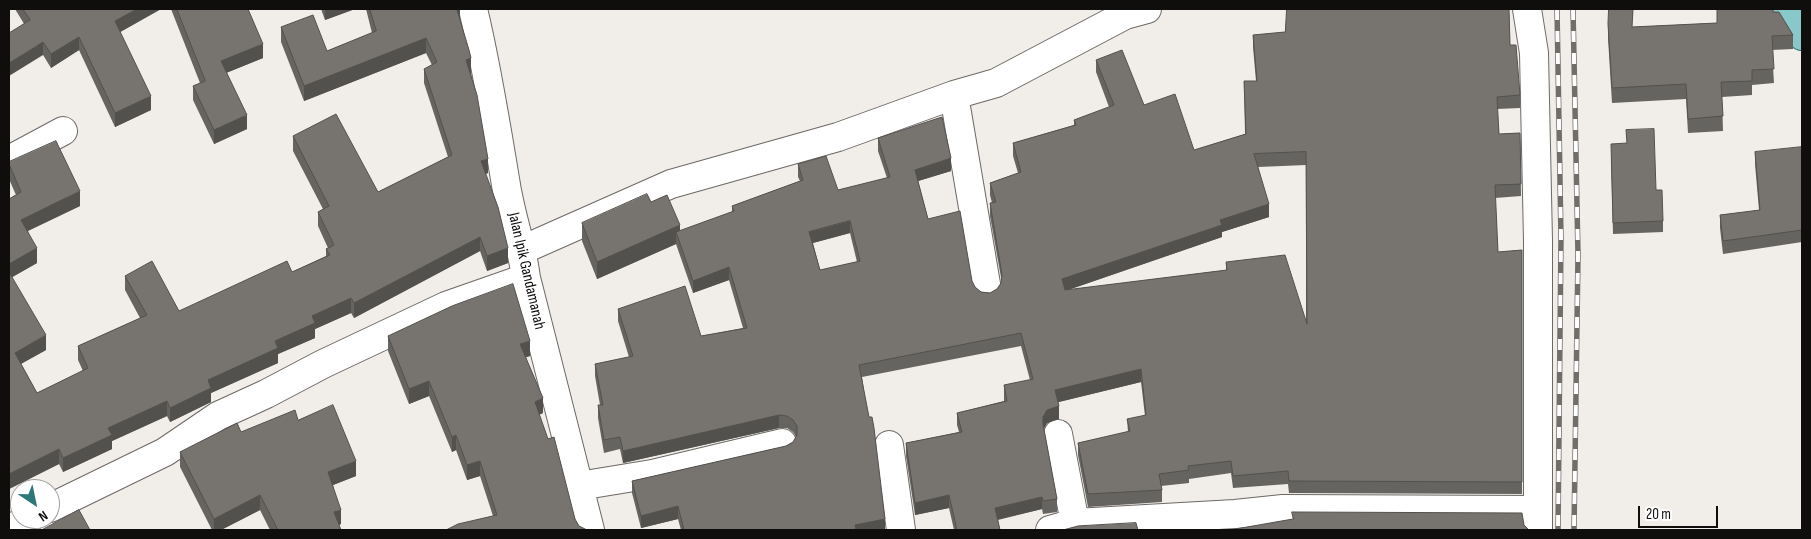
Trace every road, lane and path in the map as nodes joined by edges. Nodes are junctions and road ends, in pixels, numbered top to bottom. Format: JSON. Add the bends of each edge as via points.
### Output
{"nodes":[{"id":1,"x":473,"y":9,"type":"edge"},
{"id":2,"x":1527,"y":9,"type":"edge"},
{"id":3,"x":1787,"y":9,"type":"edge"},
{"id":4,"x":1132,"y":11,"type":"edge"},
{"id":5,"x":1802,"y":36,"type":"edge"},
{"id":6,"x":954,"y":95,"type":"junction"},
{"id":7,"x":63,"y":131,"type":"dead end"},
{"id":8,"x":9,"y":160,"type":"edge"},
{"id":9,"x":522,"y":250,"type":"junction"},
{"id":10,"x":526,"y":278,"type":"junction"},
{"id":11,"x":987,"y":290,"type":"dead end"},
{"id":12,"x":1058,"y":434,"type":"dead end"},
{"id":13,"x":782,"y":443,"type":"dead end"},
{"id":14,"x":889,"y":445,"type":"dead end"},
{"id":15,"x":579,"y":486,"type":"junction"},
{"id":16,"x":60,"y":503,"type":"edge"},
{"id":17,"x":1538,"y":520,"type":"edge"},
{"id":18,"x":1078,"y":526,"type":"edge"},
{"id":19,"x":590,"y":530,"type":"edge"},
{"id":20,"x":902,"y":530,"type":"edge"}],
"edges":[{"from":1,"to":9,"type":"street","name":"Jalan Ipik Gandamanah","via":[[488,71],[506,187]]},
{"from":2,"to":17,"type":"street","via":[[1535,73]]},
{"from":3,"to":5,"type":"main road"},
{"from":4,"to":6,"type":"street","via":[[996,83]]},
{"from":6,"to":9,"type":"street","via":[[838,137],[671,184]]},
{"from":6,"to":11,"type":"street"},
{"from":7,"to":8,"type":"street"},
{"from":9,"to":10,"type":"street","name":"Jalan Ipik Gandamanah"},
{"from":10,"to":15,"type":"street","name":"Jalan Ipik Gandamanah"},
{"from":10,"to":16,"type":"street","via":[[446,306],[323,364],[218,416],[165,452]]},
{"from":12,"to":18,"type":"street"},
{"from":13,"to":15,"type":"street","via":[[652,474]]},
{"from":14,"to":20,"type":"street"},
{"from":15,"to":19,"type":"street","name":"Jalan Ipik Gandamanah"},
{"from":17,"to":18,"type":"street","via":[[1283,509]]}]}
